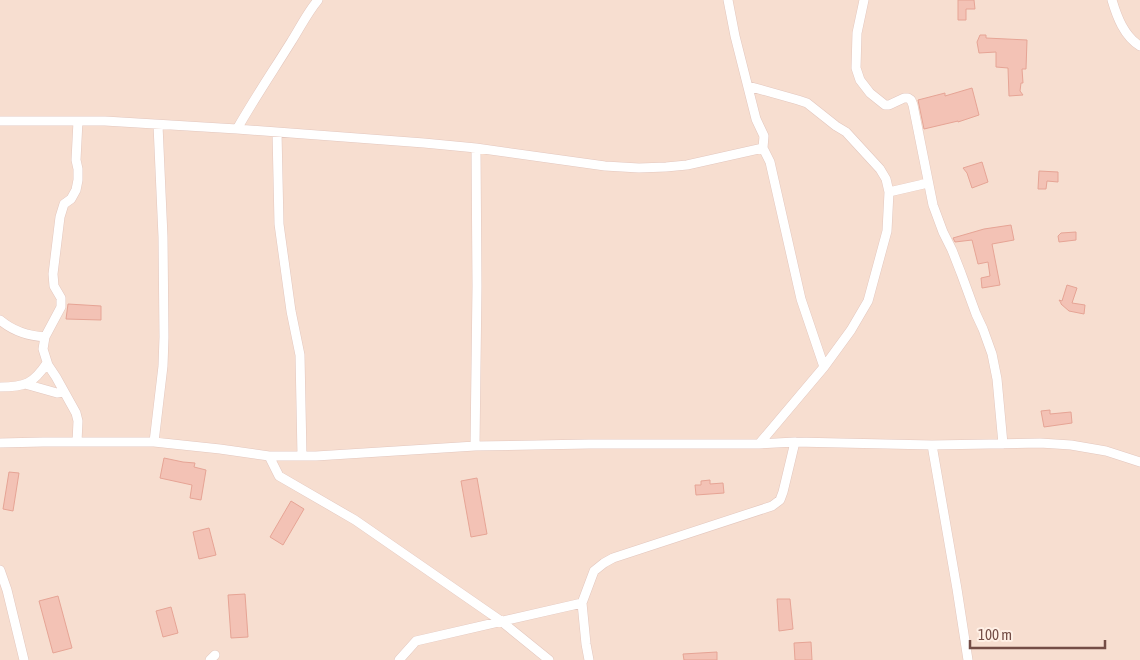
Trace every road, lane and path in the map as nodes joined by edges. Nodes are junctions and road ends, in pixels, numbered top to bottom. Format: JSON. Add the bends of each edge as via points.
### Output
{"nodes":[{"id":1,"x":318,"y":0,"type":"edge"},
{"id":2,"x":728,"y":0,"type":"edge"},
{"id":3,"x":864,"y":0,"type":"edge"},
{"id":4,"x":1112,"y":0,"type":"edge"},
{"id":5,"x":1140,"y":46,"type":"edge"},
{"id":6,"x":748,"y":86,"type":"junction"},
{"id":7,"x":0,"y":121,"type":"edge"},
{"id":8,"x":78,"y":121,"type":"junction"},
{"id":9,"x":158,"y":125,"type":"junction"},
{"id":10,"x":237,"y":129,"type":"junction"},
{"id":11,"x":277,"y":132,"type":"junction"},
{"id":12,"x":476,"y":148,"type":"junction"},
{"id":13,"x":763,"y":148,"type":"junction"},
{"id":14,"x":928,"y":183,"type":"junction"},
{"id":15,"x":889,"y":192,"type":"junction"},
{"id":16,"x":0,"y":320,"type":"edge"},
{"id":17,"x":45,"y":337,"type":"junction"},
{"id":18,"x":47,"y":363,"type":"junction"},
{"id":19,"x":824,"y":367,"type":"junction"},
{"id":20,"x":25,"y":384,"type":"junction"},
{"id":21,"x":0,"y":387,"type":"edge"},
{"id":22,"x":64,"y":392,"type":"junction"},
{"id":23,"x":77,"y":442,"type":"junction"},
{"id":24,"x":154,"y":442,"type":"junction"},
{"id":25,"x":795,"y":442,"type":"junction"},
{"id":26,"x":0,"y":444,"type":"edge"},
{"id":27,"x":759,"y":444,"type":"junction"},
{"id":28,"x":1003,"y":444,"type":"junction"},
{"id":29,"x":932,"y":445,"type":"junction"},
{"id":30,"x":474,"y":446,"type":"junction"},
{"id":31,"x":268,"y":456,"type":"junction"},
{"id":32,"x":302,"y":456,"type":"junction"},
{"id":33,"x":1140,"y":462,"type":"edge"},
{"id":34,"x":0,"y":570,"type":"edge"},
{"id":35,"x":582,"y":603,"type":"junction"},
{"id":36,"x":501,"y":621,"type":"junction"},
{"id":37,"x":24,"y":660,"type":"edge"},
{"id":38,"x":399,"y":660,"type":"edge"},
{"id":39,"x":549,"y":660,"type":"edge"},
{"id":40,"x":589,"y":660,"type":"edge"},
{"id":41,"x":968,"y":660,"type":"edge"}],
"edges":[{"from":1,"to":10,"type":"street"},
{"from":2,"to":6,"type":"street"},
{"from":3,"to":14,"type":"street","via":[[857,33],[857,74],[870,94],[885,105],[904,98],[911,100]]},
{"from":4,"to":5,"type":"street","via":[[1117,18]]},
{"from":6,"to":13,"type":"street","via":[[764,136]]},
{"from":6,"to":15,"type":"street","via":[[807,103],[846,132],[880,169]]},
{"from":7,"to":8,"type":"street"},
{"from":8,"to":9,"type":"street"},
{"from":8,"to":17,"type":"street","via":[[78,180],[76,190],[64,204],[60,216],[53,274],[61,307]]},
{"from":9,"to":10,"type":"street"},
{"from":9,"to":24,"type":"street","via":[[164,337]]},
{"from":10,"to":11,"type":"street"},
{"from":11,"to":12,"type":"street"},
{"from":11,"to":32,"type":"street","via":[[279,224],[290,311],[300,355]]},
{"from":12,"to":13,"type":"street","via":[[639,168],[687,165]]},
{"from":12,"to":30,"type":"street"},
{"from":13,"to":19,"type":"street","via":[[770,162],[801,300]]},
{"from":14,"to":15,"type":"street"},
{"from":14,"to":28,"type":"street","via":[[943,232],[992,354]]},
{"from":15,"to":19,"type":"street","via":[[887,231],[868,301]]},
{"from":16,"to":17,"type":"street","via":[[20,332]]},
{"from":17,"to":18,"type":"street","via":[[43,350]]},
{"from":18,"to":20,"type":"street"},
{"from":18,"to":22,"type":"street"},
{"from":19,"to":27,"type":"street"},
{"from":20,"to":21,"type":"street"},
{"from":20,"to":22,"type":"street"},
{"from":22,"to":23,"type":"street","via":[[76,413]]},
{"from":23,"to":24,"type":"street"},
{"from":23,"to":26,"type":"street"},
{"from":24,"to":31,"type":"street"},
{"from":25,"to":27,"type":"street"},
{"from":25,"to":29,"type":"street"},
{"from":25,"to":35,"type":"street","via":[[780,500],[772,506],[613,558],[594,571]]},
{"from":27,"to":30,"type":"street"},
{"from":28,"to":29,"type":"street"},
{"from":28,"to":33,"type":"street","via":[[1071,445],[1106,451]]},
{"from":29,"to":41,"type":"street"},
{"from":30,"to":32,"type":"street"},
{"from":31,"to":32,"type":"street"},
{"from":31,"to":36,"type":"street","via":[[279,476],[355,520]]},
{"from":34,"to":37,"type":"street"},
{"from":35,"to":36,"type":"street"},
{"from":35,"to":40,"type":"street"},
{"from":36,"to":38,"type":"street","via":[[416,641]]},
{"from":36,"to":39,"type":"street"}]}
